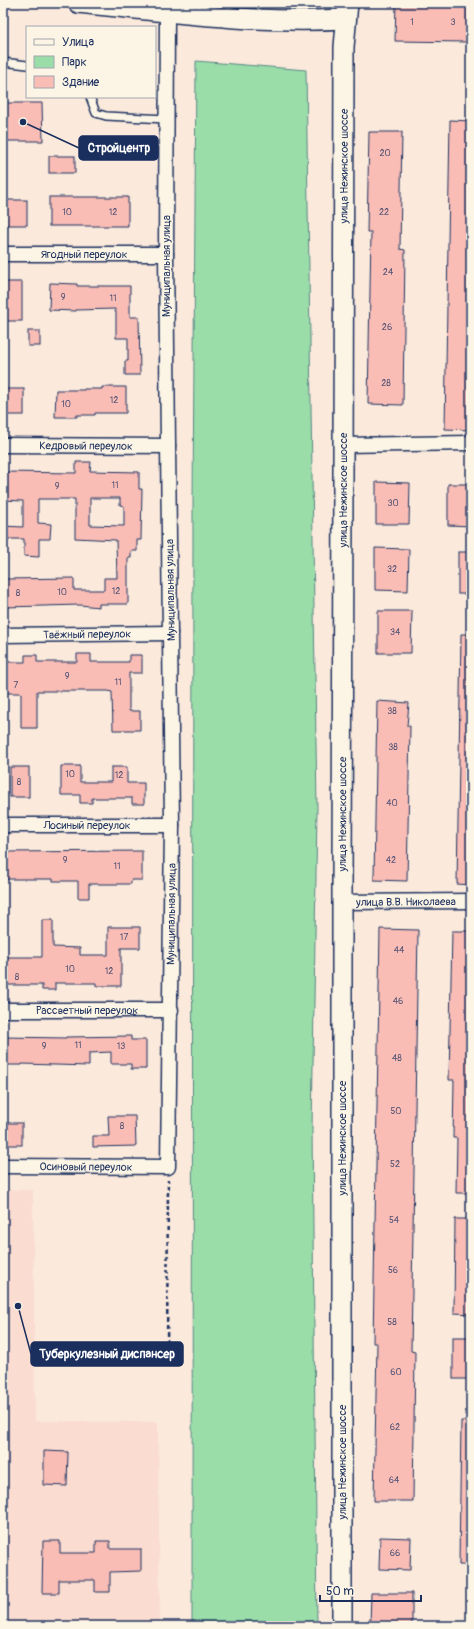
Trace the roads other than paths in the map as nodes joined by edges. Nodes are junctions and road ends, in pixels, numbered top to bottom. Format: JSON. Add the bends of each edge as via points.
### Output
{"nodes":[{"id":1,"x":78,"y":3,"type":"edge"},
{"id":2,"x":168,"y":8,"type":"edge"},
{"id":3,"x":347,"y":11,"type":"edge"},
{"id":4,"x":3,"y":62,"type":"edge"},
{"id":5,"x":26,"y":65,"type":"edge"},
{"id":6,"x":90,"y":98,"type":"edge"},
{"id":7,"x":166,"y":120,"type":"junction"},
{"id":8,"x":3,"y":254,"type":"edge"},
{"id":9,"x":166,"y":254,"type":"junction"},
{"id":10,"x":471,"y":443,"type":"edge"},
{"id":11,"x":3,"y":445,"type":"edge"},
{"id":12,"x":343,"y":445,"type":"junction"},
{"id":13,"x":168,"y":446,"type":"junction"},
{"id":14,"x":170,"y":633,"type":"junction"},
{"id":15,"x":3,"y":635,"type":"edge"},
{"id":16,"x":3,"y":825,"type":"edge"},
{"id":17,"x":172,"y":825,"type":"junction"},
{"id":18,"x":471,"y":901,"type":"edge"},
{"id":19,"x":342,"y":902,"type":"junction"},
{"id":20,"x":3,"y":1010,"type":"edge"},
{"id":21,"x":171,"y":1010,"type":"junction"},
{"id":22,"x":3,"y":1166,"type":"edge"},
{"id":23,"x":168,"y":1167,"type":"joint"},
{"id":24,"x":342,"y":1626,"type":"edge"}],
"edges":[{"from":1,"to":2,"type":"main road"},
{"from":2,"to":3,"type":"main road","via":[[291,21]]},
{"from":2,"to":7,"type":"street","name":"Муниципальная улица"},
{"from":3,"to":12,"type":"main road","name":"улица Нежинское шоссе","via":[[344,47]]},
{"from":4,"to":5,"type":"lane"},
{"from":6,"to":7,"type":"lane","via":[[96,113],[106,116]]},
{"from":7,"to":9,"type":"street","name":"Муниципальная улица"},
{"from":8,"to":9,"type":"street","name":"Ягодный переулок"},
{"from":9,"to":13,"type":"street","name":"Муниципальная улица"},
{"from":10,"to":12,"type":"street"},
{"from":11,"to":13,"type":"street","name":"Кедровый переулок"},
{"from":12,"to":19,"type":"main road","name":"улица Нежинское шоссе"},
{"from":13,"to":14,"type":"street","name":"Муниципальная улица"},
{"from":14,"to":15,"type":"street","name":"Таёжный переулок"},
{"from":14,"to":17,"type":"street","name":"Муниципальная улица"},
{"from":16,"to":17,"type":"street","name":"Лосиный переулок"},
{"from":17,"to":21,"type":"street","name":"Муниципальная улица"},
{"from":18,"to":19,"type":"street","name":"улица В.В. Николаева"},
{"from":19,"to":24,"type":"main road","name":"улица Нежинское шоссе"},
{"from":20,"to":21,"type":"street","name":"Рассветный переулок"},
{"from":21,"to":23,"type":"street","name":"Муниципальная улица"},
{"from":22,"to":23,"type":"street","name":"Осиновый переулок"}]}
